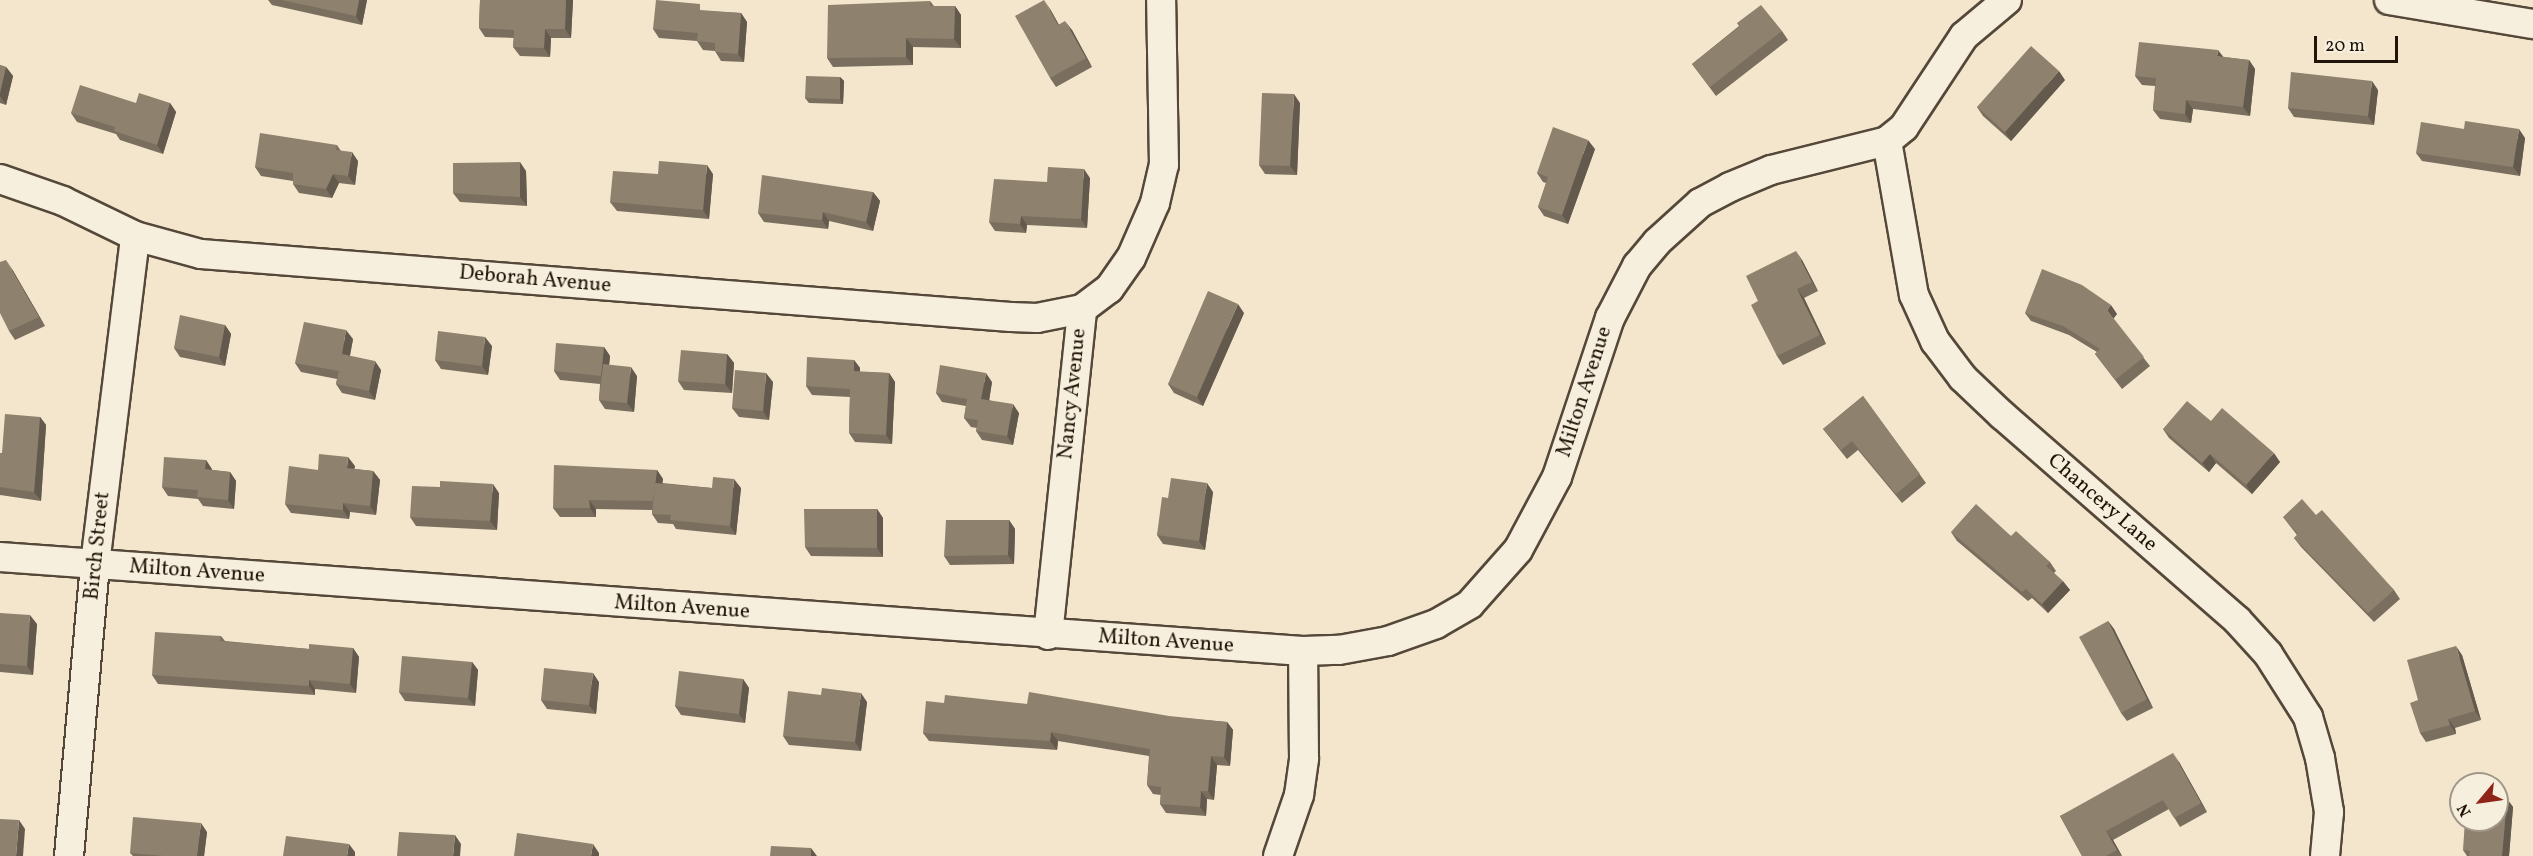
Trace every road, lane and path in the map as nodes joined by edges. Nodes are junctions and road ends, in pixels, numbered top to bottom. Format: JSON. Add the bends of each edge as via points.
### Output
{"nodes":[{"id":1,"x":1161,"y":0,"type":"edge"},
{"id":2,"x":2007,"y":0,"type":"edge"},
{"id":3,"x":2389,"y":0,"type":"edge"},
{"id":4,"x":2533,"y":24,"type":"edge"},
{"id":5,"x":1887,"y":141,"type":"junction"},
{"id":6,"x":0,"y":179,"type":"edge"},
{"id":7,"x":135,"y":236,"type":"junction"},
{"id":8,"x":1082,"y":309,"type":"junction"},
{"id":9,"x":0,"y":557,"type":"edge"},
{"id":10,"x":95,"y":564,"type":"junction"},
{"id":11,"x":1048,"y":635,"type":"junction"},
{"id":12,"x":1303,"y":651,"type":"junction"},
{"id":13,"x":69,"y":856,"type":"edge"},
{"id":14,"x":1278,"y":856,"type":"edge"},
{"id":15,"x":2325,"y":856,"type":"edge"}],
"edges":[{"from":1,"to":8,"type":"street","name":"Nancy Avenue","via":[[1164,165],[1155,203],[1122,273]]},
{"from":2,"to":5,"type":"street","name":"Milton Avenue","via":[[1964,36],[1904,127]]},
{"from":3,"to":4,"type":"street"},
{"from":5,"to":12,"type":"street","name":"Milton Avenue","via":[[1771,170],[1710,198],[1683,218],[1658,242],[1623,289],[1591,365],[1557,477],[1536,521],[1498,576],[1470,604],[1436,624],[1388,641],[1340,650]]},
{"from":5,"to":15,"type":"street","name":"Chancery Lane","via":[[1914,295],[1935,341],[1963,378],[2002,415],[2237,620],[2268,654],[2308,717],[2320,758],[2329,812]]},
{"from":6,"to":7,"type":"street","name":"Deborah Avenue","via":[[63,201]]},
{"from":7,"to":8,"type":"street","name":"Deborah Avenue","via":[[201,254],[907,309],[1037,318]]},
{"from":7,"to":10,"type":"street","name":"Birch Street"},
{"from":8,"to":11,"type":"street","name":"Nancy Avenue"},
{"from":9,"to":10,"type":"street","name":"Milton Avenue"},
{"from":10,"to":11,"type":"street","name":"Milton Avenue"},
{"from":10,"to":13,"type":"street","name":"Birch Street"},
{"from":11,"to":12,"type":"street","name":"Milton Avenue"},
{"from":12,"to":14,"type":"street","via":[[1304,758],[1296,806]]}]}
